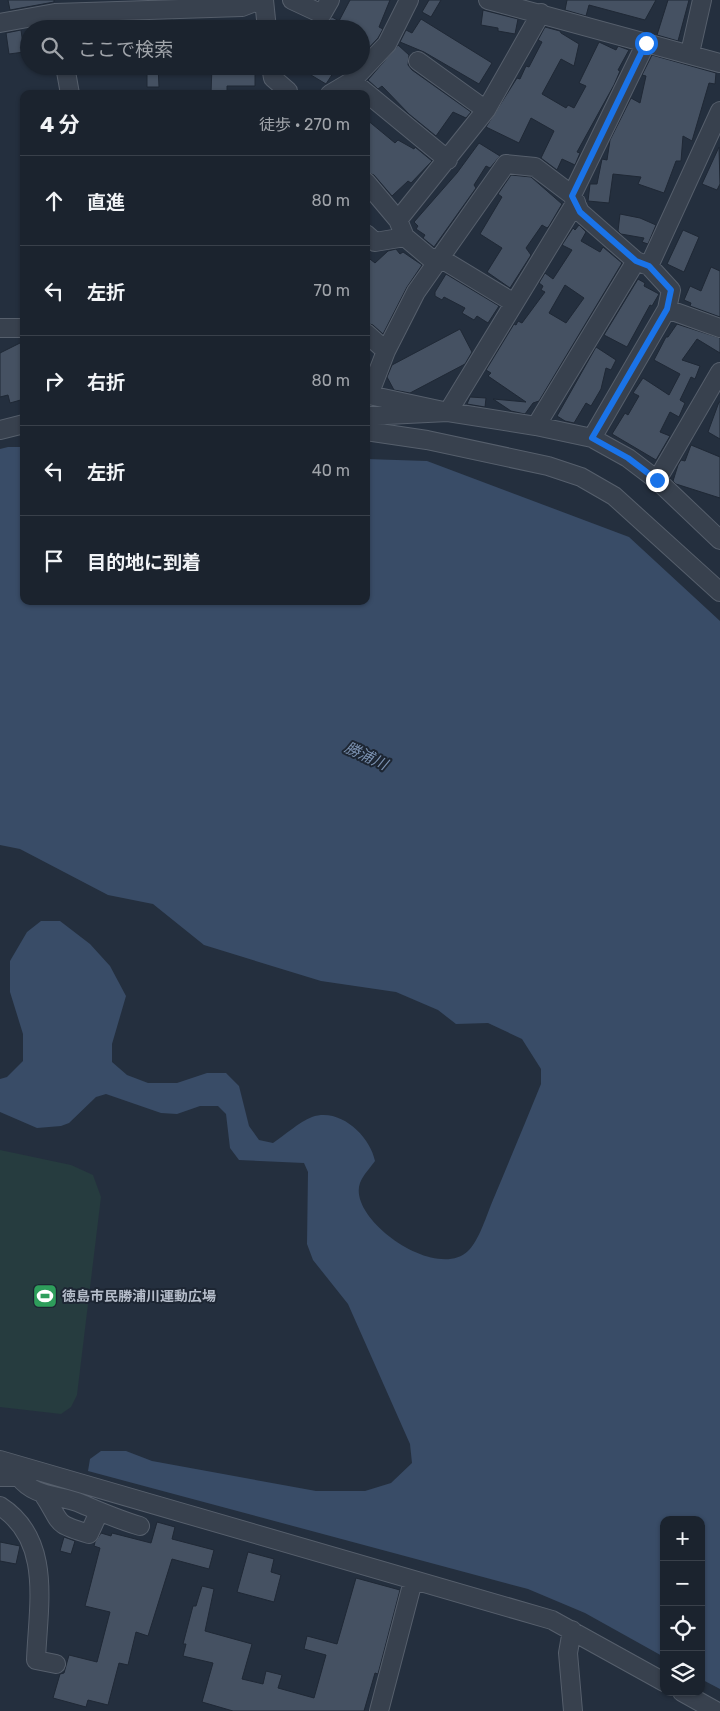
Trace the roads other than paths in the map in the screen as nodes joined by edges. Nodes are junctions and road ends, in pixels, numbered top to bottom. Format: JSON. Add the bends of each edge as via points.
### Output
{"nodes":[{"id":1,"x":260,"y":0,"type":"edge"},
{"id":2,"x":264,"y":0,"type":"edge"},
{"id":3,"x":292,"y":0,"type":"edge"},
{"id":4,"x":330,"y":0,"type":"edge"},
{"id":5,"x":409,"y":0,"type":"edge"},
{"id":6,"x":488,"y":0,"type":"edge"},
{"id":7,"x":702,"y":0,"type":"edge"},
{"id":8,"x":541,"y":13,"type":"junction"},
{"id":9,"x":69,"y":20,"type":"edge"},
{"id":10,"x":266,"y":20,"type":"edge"},
{"id":11,"x":20,"y":22,"type":"edge"},
{"id":12,"x":0,"y":23,"type":"edge"},
{"id":13,"x":646,"y":43,"type":"junction"},
{"id":14,"x":690,"y":53,"type":"junction"},
{"id":15,"x":370,"y":61,"type":"edge"},
{"id":16,"x":418,"y":61,"type":"dead end"},
{"id":17,"x":720,"y":63,"type":"edge"},
{"id":18,"x":67,"y":75,"type":"edge"},
{"id":19,"x":273,"y":75,"type":"edge"},
{"id":20,"x":357,"y":75,"type":"edge"},
{"id":21,"x":352,"y":80,"type":"junction"},
{"id":22,"x":69,"y":90,"type":"edge"},
{"id":23,"x":287,"y":90,"type":"edge"},
{"id":24,"x":336,"y":90,"type":"edge"},
{"id":25,"x":364,"y":90,"type":"edge"},
{"id":26,"x":370,"y":95,"type":"edge"},
{"id":27,"x":486,"y":110,"type":"junction"},
{"id":28,"x":720,"y":111,"type":"edge"},
{"id":29,"x":448,"y":160,"type":"junction"},
{"id":30,"x":370,"y":187,"type":"edge"},
{"id":31,"x":574,"y":199,"type":"junction"},
{"id":32,"x":398,"y":220,"type":"junction"},
{"id":33,"x":405,"y":237,"type":"junction"},
{"id":34,"x":370,"y":238,"type":"edge"},
{"id":35,"x":440,"y":258,"type":"junction"},
{"id":36,"x":643,"y":263,"type":"junction"},
{"id":37,"x":514,"y":303,"type":"junction"},
{"id":38,"x":667,"y":309,"type":"junction"},
{"id":39,"x":0,"y":328,"type":"edge"},
{"id":40,"x":20,"y":328,"type":"edge"},
{"id":41,"x":720,"y":328,"type":"edge"},
{"id":42,"x":370,"y":337,"type":"edge"},
{"id":43,"x":386,"y":351,"type":"junction"},
{"id":44,"x":720,"y":372,"type":"edge"},
{"id":45,"x":370,"y":392,"type":"edge"},
{"id":46,"x":370,"y":395,"type":"edge"},
{"id":47,"x":448,"y":412,"type":"junction"},
{"id":48,"x":370,"y":416,"type":"edge"},
{"id":49,"x":20,"y":425,"type":"edge"},
{"id":50,"x":536,"y":426,"type":"junction"},
{"id":51,"x":1,"y":429,"type":"edge"},
{"id":52,"x":370,"y":432,"type":"edge"},
{"id":53,"x":592,"y":438,"type":"junction"},
{"id":54,"x":657,"y":480,"type":"junction"},
{"id":55,"x":720,"y":540,"type":"edge"},
{"id":56,"x":720,"y":592,"type":"edge"},
{"id":57,"x":0,"y":1460,"type":"edge"},
{"id":58,"x":25,"y":1474,"type":"junction"},
{"id":59,"x":0,"y":1476,"type":"edge"},
{"id":60,"x":43,"y":1494,"type":"junction"},
{"id":61,"x":0,"y":1506,"type":"edge"},
{"id":62,"x":99,"y":1512,"type":"junction"},
{"id":63,"x":140,"y":1526,"type":"dead end"},
{"id":64,"x":413,"y":1581,"type":"junction"},
{"id":65,"x":572,"y":1630,"type":"junction"},
{"id":66,"x":56,"y":1664,"type":"dead end"},
{"id":67,"x":660,"y":1680,"type":"edge"},
{"id":68,"x":689,"y":1696,"type":"edge"},
{"id":69,"x":378,"y":1711,"type":"edge"},
{"id":70,"x":574,"y":1711,"type":"edge"},
{"id":71,"x":716,"y":1711,"type":"edge"}],
"edges":[{"from":1,"to":9,"type":"street","via":[[242,7]]},
{"from":2,"to":10,"type":"street"},
{"from":3,"to":4,"type":"street","via":[[322,14]]},
{"from":5,"to":15,"type":"street","via":[[387,44]]},
{"from":6,"to":8,"type":"street"},
{"from":7,"to":14,"type":"street"},
{"from":8,"to":13,"type":"street"},
{"from":8,"to":27,"type":"street"},
{"from":11,"to":12,"type":"street"},
{"from":13,"to":14,"type":"street"},
{"from":13,"to":31,"type":"street"},
{"from":14,"to":17,"type":"street"},
{"from":16,"to":27,"type":"street"},
{"from":18,"to":22,"type":"street"},
{"from":19,"to":23,"type":"street"},
{"from":20,"to":21,"type":"street"},
{"from":21,"to":24,"type":"street"},
{"from":21,"to":25,"type":"street"},
{"from":26,"to":29,"type":"street"},
{"from":27,"to":29,"type":"street"},
{"from":28,"to":36,"type":"street"},
{"from":29,"to":32,"type":"street"},
{"from":30,"to":32,"type":"street"},
{"from":31,"to":35,"type":"street","via":[[535,167],[506,164]]},
{"from":31,"to":36,"type":"street","via":[[580,212]]},
{"from":31,"to":37,"type":"street"},
{"from":32,"to":33,"type":"street"},
{"from":33,"to":34,"type":"street","via":[[375,242]]},
{"from":33,"to":35,"type":"street","via":[[430,258]]},
{"from":35,"to":37,"type":"street"},
{"from":35,"to":43,"type":"street","via":[[416,292]]},
{"from":36,"to":38,"type":"street","via":[[671,290]]},
{"from":36,"to":50,"type":"street"},
{"from":37,"to":47,"type":"street"},
{"from":38,"to":41,"type":"street"},
{"from":38,"to":53,"type":"street"},
{"from":39,"to":40,"type":"street"},
{"from":42,"to":43,"type":"street"},
{"from":43,"to":45,"type":"street"},
{"from":44,"to":54,"type":"street"},
{"from":46,"to":47,"type":"street"},
{"from":47,"to":48,"type":"street"},
{"from":47,"to":50,"type":"street"},
{"from":49,"to":51,"type":"street"},
{"from":50,"to":53,"type":"street"},
{"from":52,"to":56,"type":"street","via":[[548,466],[581,477],[614,496],[654,529]]},
{"from":53,"to":54,"type":"street","via":[[628,458]]},
{"from":54,"to":55,"type":"street"},
{"from":57,"to":58,"type":"street"},
{"from":58,"to":59,"type":"street"},
{"from":58,"to":60,"type":"street","via":[[26,1486]]},
{"from":58,"to":64,"type":"street"},
{"from":60,"to":62,"type":"street","via":[[80,1503]]},
{"from":60,"to":62,"type":"street","via":[[57,1522],[66,1527],[89,1534]]},
{"from":61,"to":66,"type":"street","via":[[12,1514],[31,1540],[39,1576],[36,1660]]},
{"from":62,"to":63,"type":"street"},
{"from":64,"to":65,"type":"street","via":[[552,1620]]},
{"from":64,"to":69,"type":"street"},
{"from":65,"to":67,"type":"street"},
{"from":65,"to":70,"type":"street","via":[[568,1653]]},
{"from":68,"to":71,"type":"street"}]}
